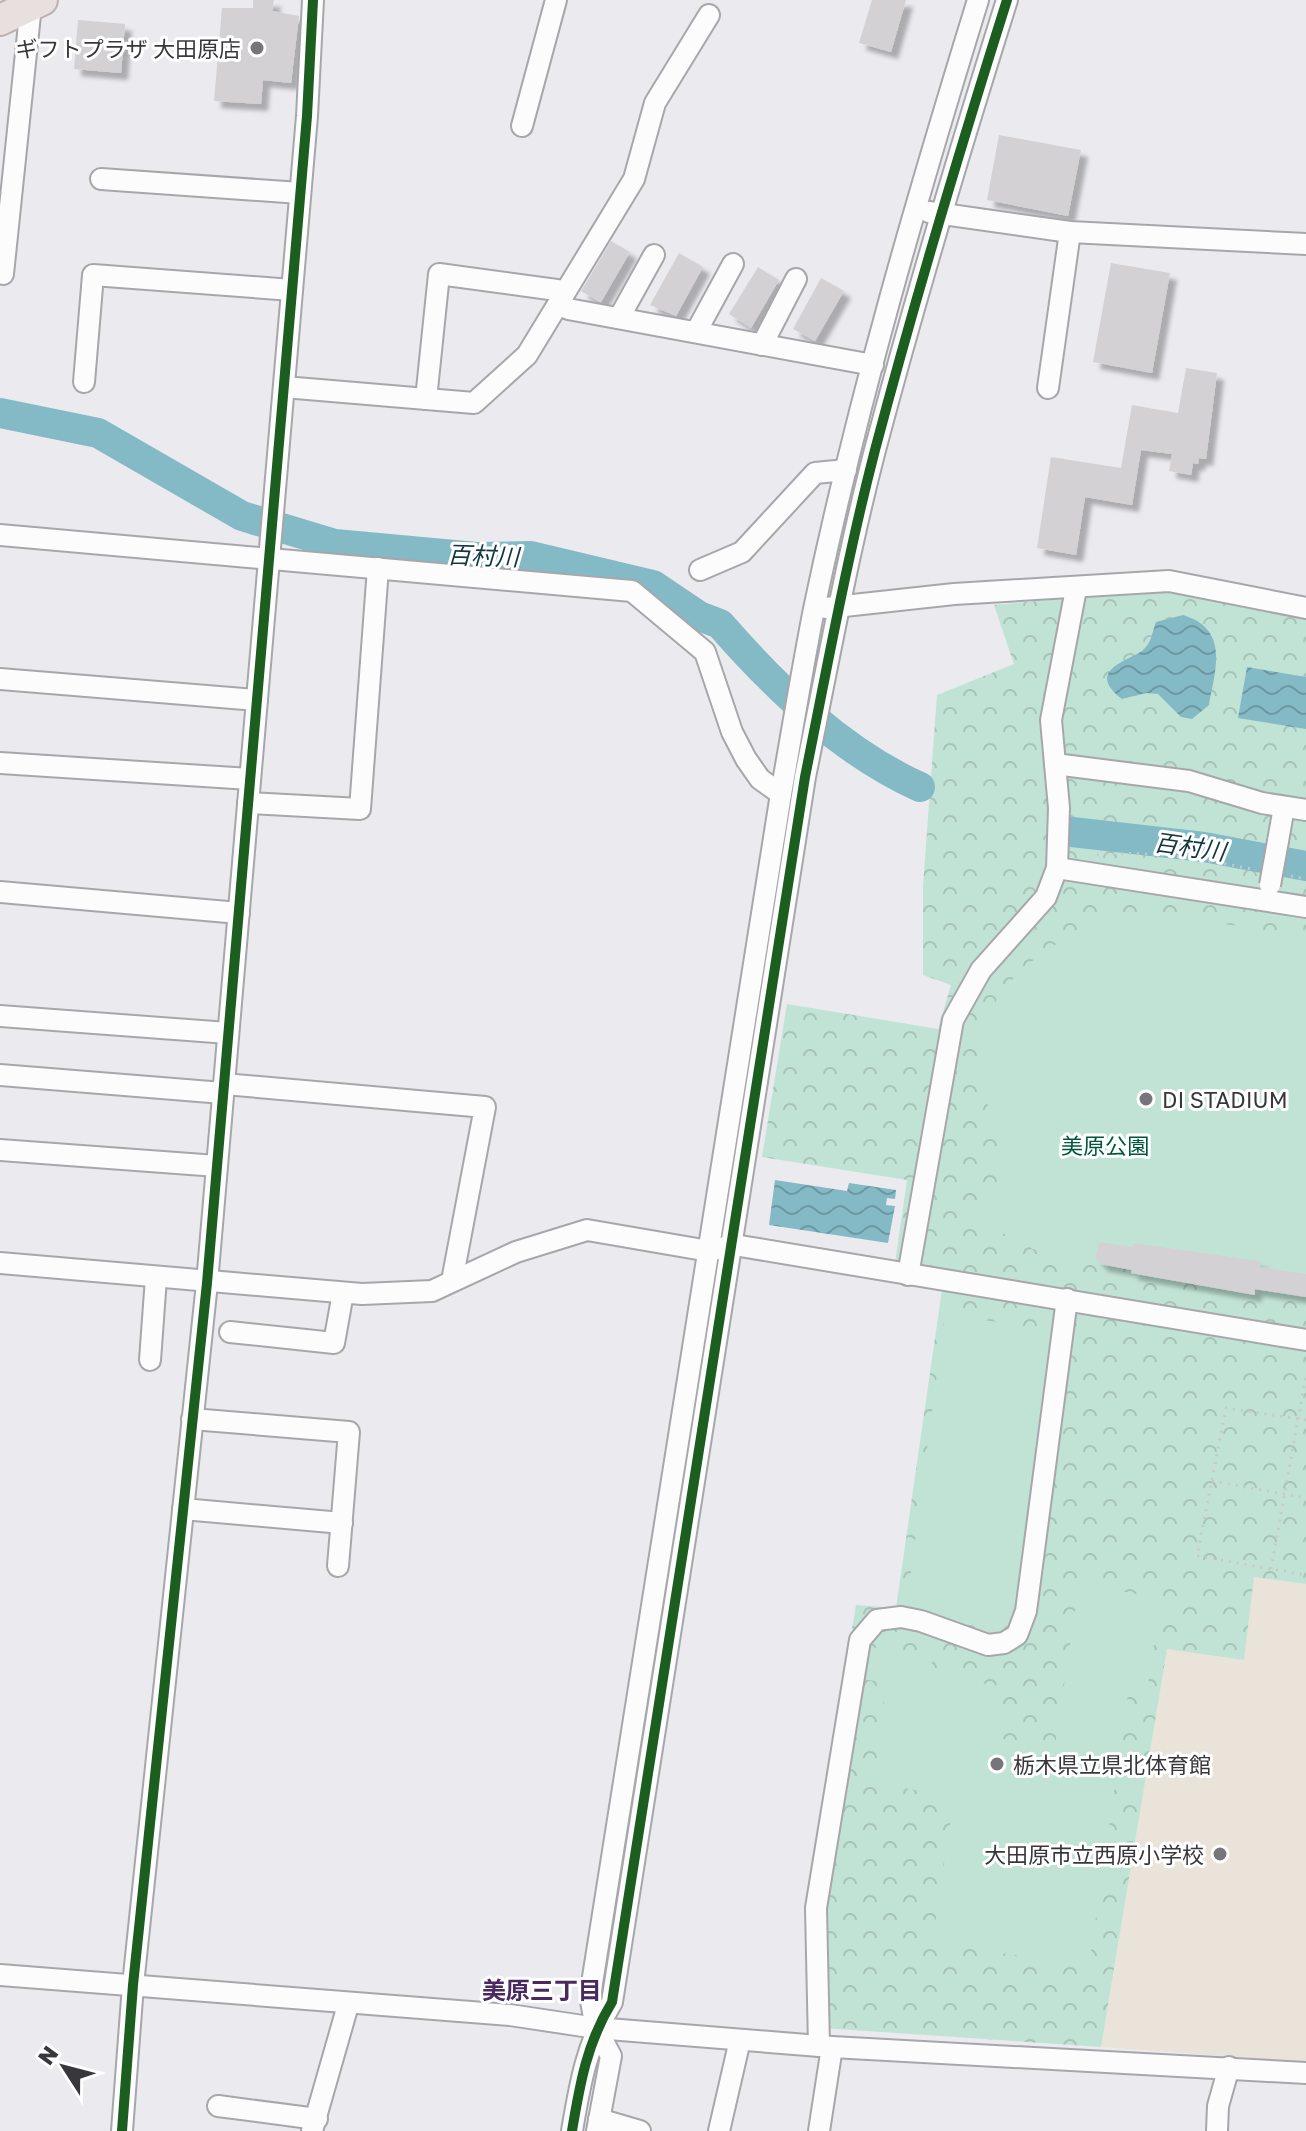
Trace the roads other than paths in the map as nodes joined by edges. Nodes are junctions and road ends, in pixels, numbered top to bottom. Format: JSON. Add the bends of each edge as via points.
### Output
{"nodes":[{"id":1,"x":313,"y":0,"type":"edge"},
{"id":2,"x":556,"y":0,"type":"edge"},
{"id":3,"x":978,"y":0,"type":"edge"},
{"id":4,"x":1007,"y":0,"type":"edge"},
{"id":5,"x":36,"y":2,"type":"edge"},
{"id":6,"x":709,"y":15,"type":"dead end"},
{"id":7,"x":0,"y":20,"type":"edge"},
{"id":8,"x":522,"y":126,"type":"dead end"},
{"id":9,"x":101,"y":179,"type":"dead end"},
{"id":10,"x":300,"y":193,"type":"junction"},
{"id":11,"x":913,"y":211,"type":"junction"},
{"id":12,"x":941,"y":212,"type":"junction"},
{"id":13,"x":1070,"y":232,"type":"junction"},
{"id":14,"x":1306,"y":244,"type":"edge"},
{"id":15,"x":654,"y":255,"type":"dead end"},
{"id":16,"x":733,"y":264,"type":"dead end"},
{"id":17,"x":0,"y":273,"type":"edge"},
{"id":18,"x":796,"y":279,"type":"dead end"},
{"id":19,"x":292,"y":290,"type":"junction"},
{"id":20,"x":566,"y":300,"type":"junction"},
{"id":21,"x":619,"y":318,"type":"junction"},
{"id":22,"x":696,"y":332,"type":"junction"},
{"id":23,"x":762,"y":345,"type":"junction"},
{"id":24,"x":873,"y":365,"type":"junction"},
{"id":25,"x":84,"y":382,"type":"dead end"},
{"id":26,"x":284,"y":387,"type":"junction"},
{"id":27,"x":1048,"y":388,"type":"dead end"},
{"id":28,"x":426,"y":399,"type":"junction"},
{"id":29,"x":846,"y":470,"type":"junction"},
{"id":30,"x":0,"y":535,"type":"edge"},
{"id":31,"x":270,"y":550,"type":"junction"},
{"id":32,"x":378,"y":568,"type":"junction"},
{"id":33,"x":700,"y":570,"type":"dead end"},
{"id":34,"x":1076,"y":589,"type":"junction"},
{"id":35,"x":839,"y":607,"type":"junction"},
{"id":36,"x":1306,"y":608,"type":"edge"},
{"id":37,"x":814,"y":609,"type":"junction"},
{"id":38,"x":0,"y":679,"type":"edge"},
{"id":39,"x":257,"y":700,"type":"junction"},
{"id":40,"x":0,"y":763,"type":"edge"},
{"id":41,"x":1055,"y":764,"type":"junction"},
{"id":42,"x":250,"y":779,"type":"junction"},
{"id":43,"x":781,"y":794,"type":"junction"},
{"id":44,"x":248,"y":803,"type":"junction"},
{"id":45,"x":1284,"y":807,"type":"junction"},
{"id":46,"x":1306,"y":810,"type":"edge"},
{"id":47,"x":1057,"y":868,"type":"junction"},
{"id":48,"x":1266,"y":886,"type":"junction"},
{"id":49,"x":0,"y":892,"type":"edge"},
{"id":50,"x":1306,"y":907,"type":"edge"},
{"id":51,"x":239,"y":913,"type":"junction"},
{"id":52,"x":0,"y":1016,"type":"edge"},
{"id":53,"x":228,"y":1033,"type":"junction"},
{"id":54,"x":0,"y":1075,"type":"edge"},
{"id":55,"x":224,"y":1088,"type":"junction"},
{"id":56,"x":0,"y":1150,"type":"edge"},
{"id":57,"x":217,"y":1166,"type":"junction"},
{"id":58,"x":734,"y":1245,"type":"junction"},
{"id":59,"x":709,"y":1251,"type":"junction"},
{"id":60,"x":0,"y":1263,"type":"edge"},
{"id":61,"x":908,"y":1275,"type":"junction"},
{"id":62,"x":156,"y":1278,"type":"junction"},
{"id":63,"x":452,"y":1281,"type":"junction"},
{"id":64,"x":207,"y":1283,"type":"junction"},
{"id":65,"x":343,"y":1293,"type":"junction"},
{"id":66,"x":1067,"y":1299,"type":"junction"},
{"id":67,"x":230,"y":1332,"type":"dead end"},
{"id":68,"x":1306,"y":1340,"type":"edge"},
{"id":69,"x":150,"y":1360,"type":"dead end"},
{"id":70,"x":192,"y":1419,"type":"junction"},
{"id":71,"x":183,"y":1509,"type":"junction"},
{"id":72,"x":342,"y":1523,"type":"junction"},
{"id":73,"x":338,"y":1566,"type":"dead end"},
{"id":74,"x":0,"y":1975,"type":"edge"},
{"id":75,"x":133,"y":1985,"type":"junction"},
{"id":76,"x":348,"y":2005,"type":"junction"},
{"id":77,"x":596,"y":2028,"type":"junction"},
{"id":78,"x":740,"y":2040,"type":"junction"},
{"id":79,"x":826,"y":2046,"type":"junction"},
{"id":80,"x":1229,"y":2067,"type":"junction"},
{"id":81,"x":1306,"y":2073,"type":"edge"},
{"id":82,"x":218,"y":2106,"type":"dead end"},
{"id":83,"x":314,"y":2125,"type":"edge"},
{"id":84,"x":598,"y":2125,"type":"edge"},
{"id":85,"x":122,"y":2131,"type":"edge"},
{"id":86,"x":572,"y":2131,"type":"edge"},
{"id":87,"x":640,"y":2131,"type":"edge"},
{"id":88,"x":719,"y":2131,"type":"edge"},
{"id":89,"x":819,"y":2131,"type":"edge"},
{"id":90,"x":1217,"y":2131,"type":"edge"}],
"edges":[{"from":1,"to":10,"type":"street"},
{"from":2,"to":8,"type":"street"},
{"from":3,"to":11,"type":"street"},
{"from":4,"to":12,"type":"street"},
{"from":5,"to":7,"type":"highway"},
{"from":5,"to":17,"type":"street"},
{"from":6,"to":20,"type":"street","via":[[655,103],[634,179]]},
{"from":9,"to":10,"type":"street"},
{"from":10,"to":19,"type":"street"},
{"from":11,"to":12,"type":"street"},
{"from":11,"to":24,"type":"street"},
{"from":12,"to":13,"type":"street"},
{"from":12,"to":35,"type":"street","via":[[875,451]]},
{"from":13,"to":14,"type":"street"},
{"from":13,"to":27,"type":"street"},
{"from":15,"to":21,"type":"street"},
{"from":16,"to":22,"type":"street"},
{"from":18,"to":23,"type":"street"},
{"from":19,"to":25,"type":"street","via":[[93,275]]},
{"from":19,"to":26,"type":"street"},
{"from":20,"to":21,"type":"street"},
{"from":20,"to":28,"type":"street","via":[[527,355],[474,403]]},
{"from":20,"to":28,"type":"street","via":[[439,274]]},
{"from":21,"to":22,"type":"street"},
{"from":22,"to":23,"type":"street"},
{"from":23,"to":24,"type":"street"},
{"from":24,"to":29,"type":"street"},
{"from":26,"to":28,"type":"street"},
{"from":26,"to":31,"type":"street"},
{"from":29,"to":33,"type":"street","via":[[815,473],[742,552]]},
{"from":29,"to":37,"type":"street"},
{"from":30,"to":31,"type":"street"},
{"from":31,"to":32,"type":"street"},
{"from":31,"to":39,"type":"street"},
{"from":32,"to":43,"type":"street","via":[[632,591],[705,652],[746,759],[760,779]]},
{"from":32,"to":44,"type":"street","via":[[360,809]]},
{"from":34,"to":35,"type":"street","via":[[954,594]]},
{"from":34,"to":36,"type":"street","via":[[1169,581]]},
{"from":34,"to":41,"type":"street","via":[[1051,720]]},
{"from":35,"to":37,"type":"street"},
{"from":35,"to":58,"type":"street"},
{"from":37,"to":43,"type":"street"},
{"from":38,"to":39,"type":"street"},
{"from":39,"to":42,"type":"street"},
{"from":40,"to":42,"type":"street"},
{"from":41,"to":45,"type":"street","via":[[1189,781]]},
{"from":41,"to":47,"type":"street"},
{"from":42,"to":44,"type":"street"},
{"from":43,"to":59,"type":"street"},
{"from":44,"to":51,"type":"street"},
{"from":45,"to":46,"type":"street"},
{"from":45,"to":48,"type":"street","bridge":true},
{"from":47,"to":48,"type":"street"},
{"from":47,"to":61,"type":"street","via":[[1046,897],[981,970],[953,1020]]},
{"from":48,"to":50,"type":"street"},
{"from":49,"to":51,"type":"street"},
{"from":51,"to":53,"type":"street"},
{"from":52,"to":53,"type":"street"},
{"from":53,"to":55,"type":"street"},
{"from":54,"to":55,"type":"street"},
{"from":55,"to":57,"type":"street"},
{"from":55,"to":63,"type":"street","via":[[485,1107]]},
{"from":56,"to":57,"type":"street"},
{"from":57,"to":64,"type":"street"},
{"from":58,"to":59,"type":"street"},
{"from":58,"to":61,"type":"street"},
{"from":58,"to":77,"type":"street","via":[[612,2002]]},
{"from":59,"to":63,"type":"street","via":[[587,1230],[516,1252]]},
{"from":59,"to":77,"type":"street","via":[[590,1996]]},
{"from":60,"to":62,"type":"street"},
{"from":61,"to":66,"type":"street"},
{"from":62,"to":64,"type":"street"},
{"from":62,"to":69,"type":"street"},
{"from":63,"to":65,"type":"street","via":[[432,1291]]},
{"from":64,"to":65,"type":"street"},
{"from":64,"to":70,"type":"street"},
{"from":65,"to":67,"type":"street","via":[[334,1343]]},
{"from":66,"to":68,"type":"street"},
{"from":66,"to":79,"type":"street","via":[[1026,1611],[1017,1635],[988,1645],[901,1617],[877,1620],[860,1640],[816,1908]]},
{"from":70,"to":71,"type":"street"},
{"from":70,"to":72,"type":"street","via":[[349,1432]]},
{"from":71,"to":72,"type":"street"},
{"from":71,"to":75,"type":"street"},
{"from":72,"to":73,"type":"street"},
{"from":74,"to":75,"type":"street"},
{"from":75,"to":76,"type":"street"},
{"from":75,"to":85,"type":"street"},
{"from":76,"to":77,"type":"street","via":[[510,2015]]},
{"from":76,"to":83,"type":"street"},
{"from":77,"to":78,"type":"street"},
{"from":77,"to":84,"type":"street","via":[[611,2056]]},
{"from":77,"to":86,"type":"street","via":[[583,2063]]},
{"from":78,"to":79,"type":"street"},
{"from":78,"to":88,"type":"street"},
{"from":79,"to":80,"type":"street","via":[[1108,2065]]},
{"from":79,"to":89,"type":"street"},
{"from":80,"to":81,"type":"street"},
{"from":80,"to":90,"type":"street"},
{"from":82,"to":83,"type":"street"},
{"from":84,"to":87,"type":"street"}]}
